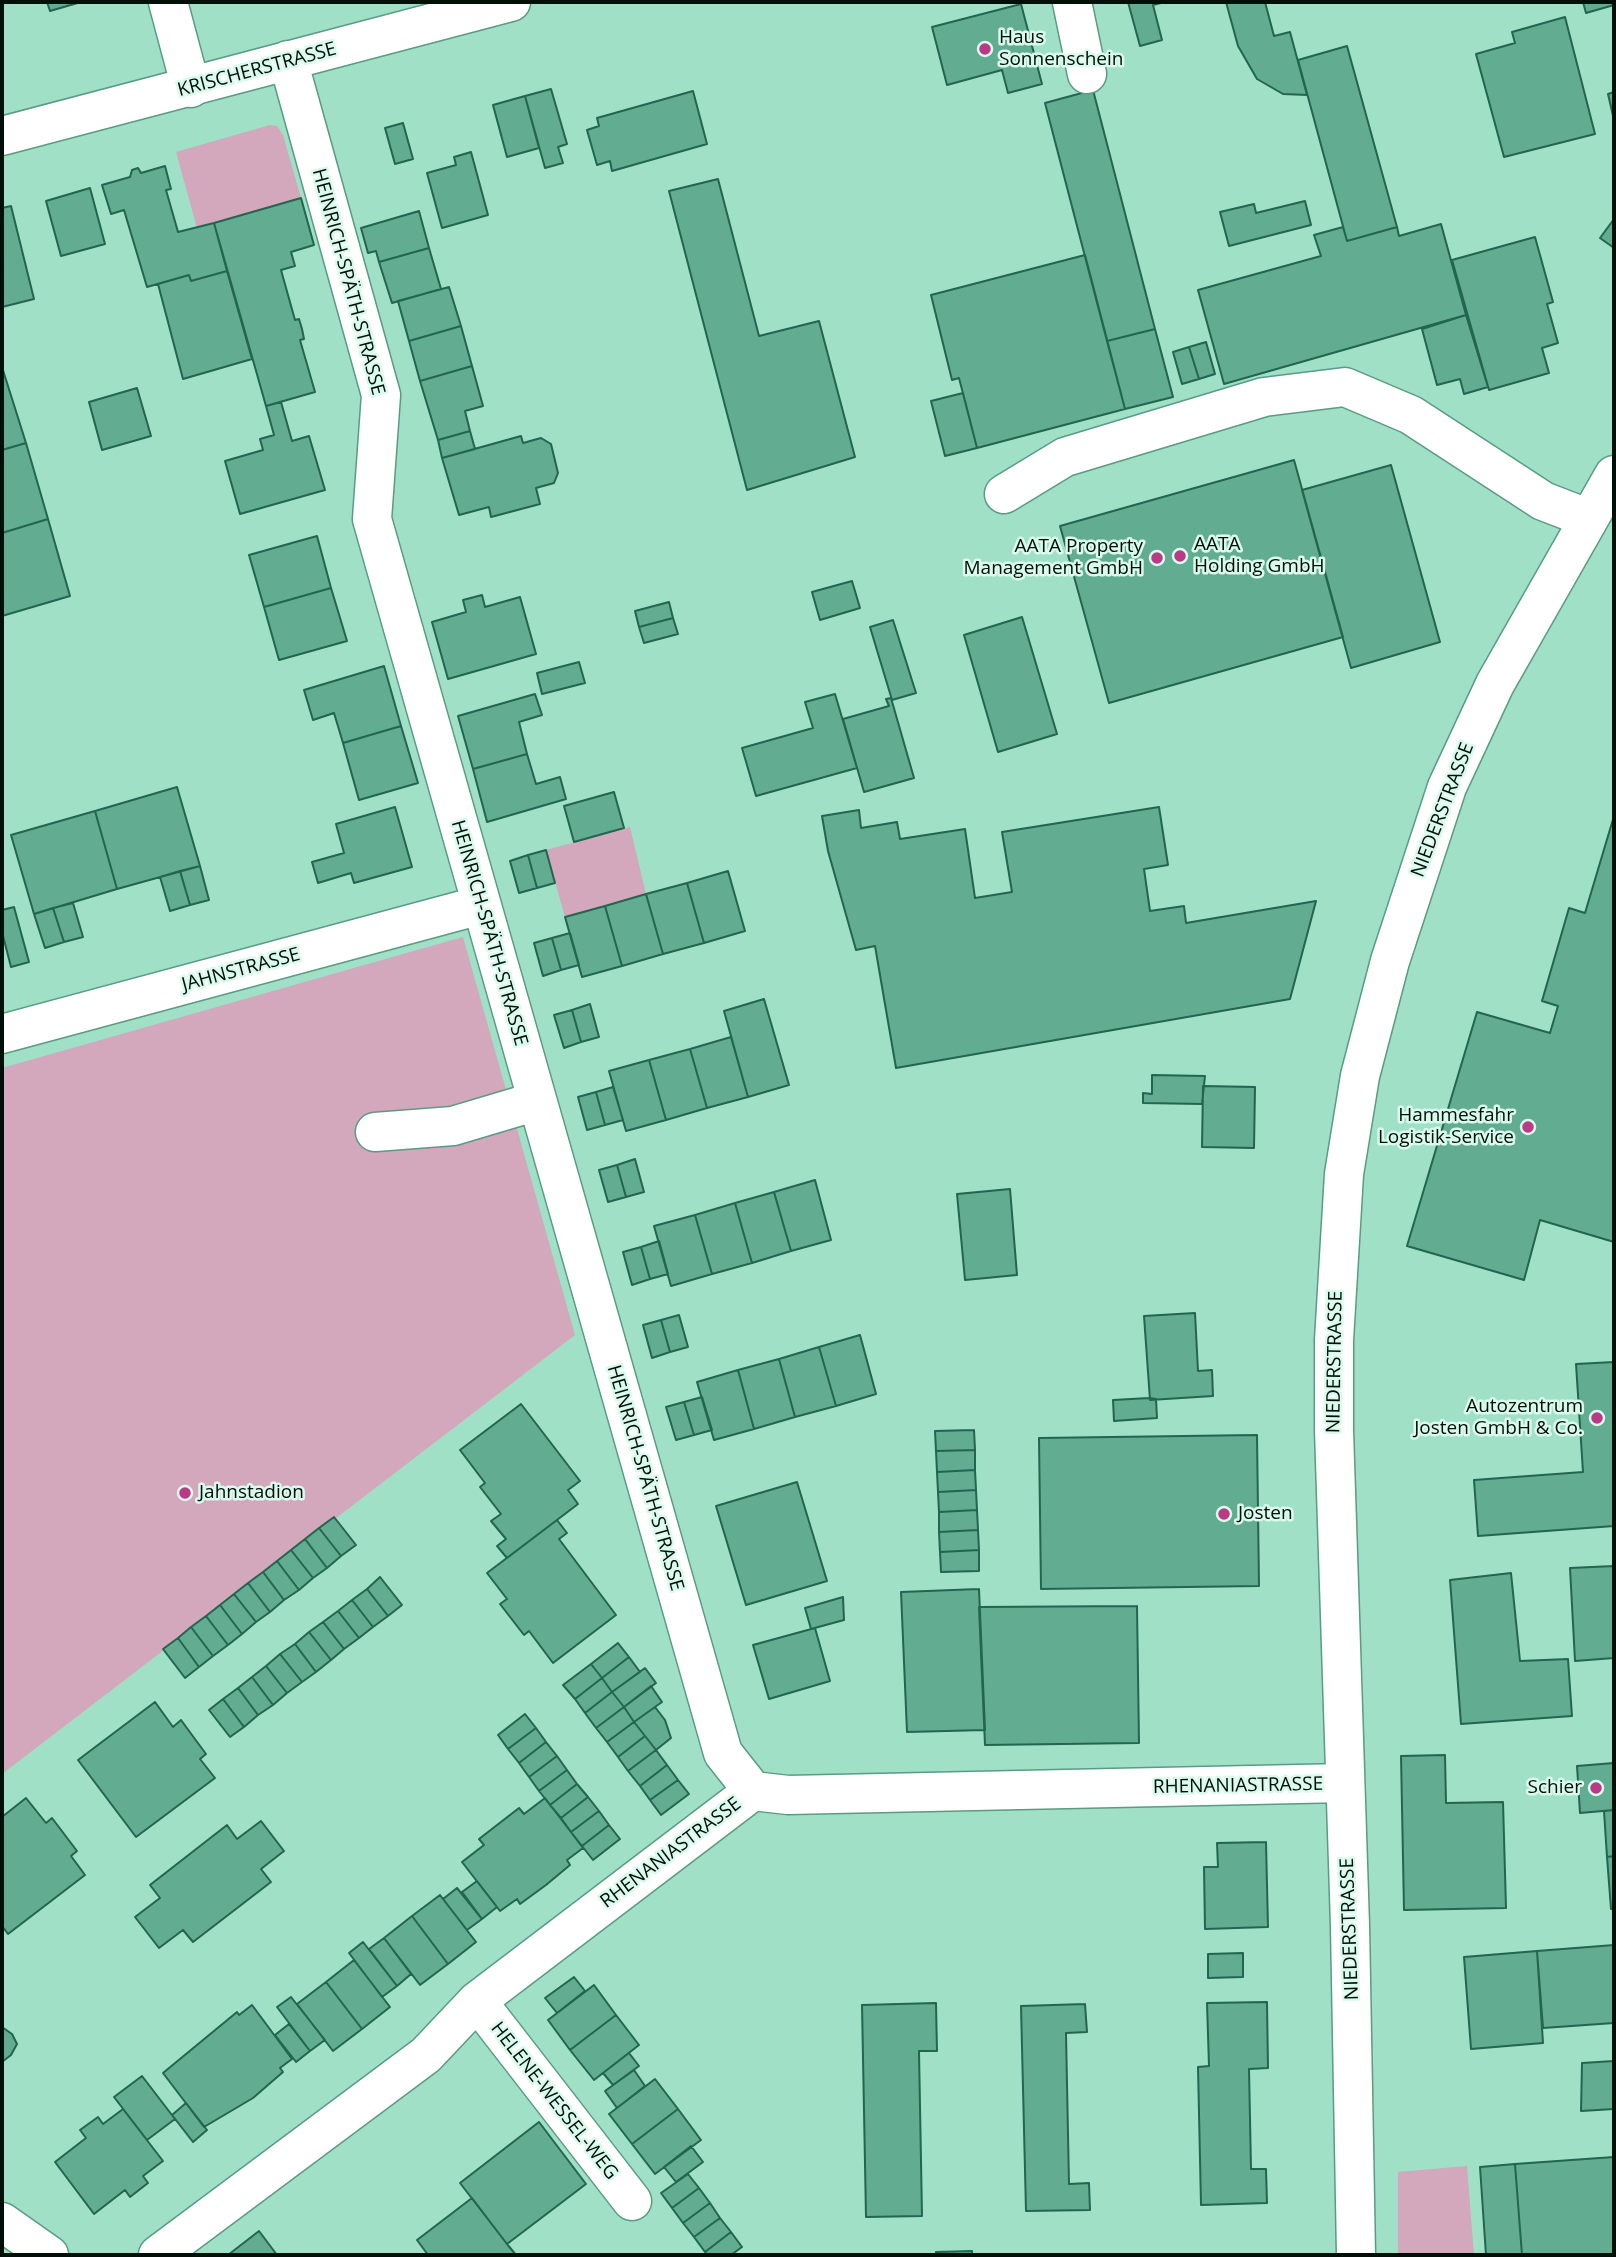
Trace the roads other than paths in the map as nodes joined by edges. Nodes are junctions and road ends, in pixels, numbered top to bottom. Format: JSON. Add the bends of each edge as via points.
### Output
{"nodes":[{"id":1,"x":168,"y":2,"type":"edge"},
{"id":2,"x":511,"y":2,"type":"edge"},
{"id":3,"x":1072,"y":2,"type":"edge"},
{"id":4,"x":288,"y":60,"type":"junction"},
{"id":5,"x":1087,"y":74,"type":"dead end"},
{"id":6,"x":191,"y":88,"type":"junction"},
{"id":7,"x":2,"y":136,"type":"edge"},
{"id":8,"x":1614,"y":475,"type":"edge"},
{"id":9,"x":1004,"y":494,"type":"dead end"},
{"id":10,"x":1587,"y":518,"type":"junction"},
{"id":11,"x":481,"y":905,"type":"junction"},
{"id":12,"x":2,"y":1034,"type":"edge"},
{"id":13,"x":537,"y":1101,"type":"junction"},
{"id":14,"x":375,"y":1132,"type":"dead end"},
{"id":15,"x":1345,"y":1783,"type":"junction"},
{"id":16,"x":753,"y":1791,"type":"junction"},
{"id":17,"x":477,"y":2001,"type":"junction"},
{"id":18,"x":632,"y":2201,"type":"dead end"},
{"id":19,"x":2,"y":2222,"type":"edge"},
{"id":20,"x":49,"y":2255,"type":"edge"},
{"id":21,"x":158,"y":2255,"type":"edge"},
{"id":22,"x":1356,"y":2255,"type":"edge"}],
"edges":[{"from":1,"to":6,"type":"street"},
{"from":2,"to":4,"type":"street","name":"KRISCHERSTRASSE"},
{"from":3,"to":5,"type":"street"},
{"from":4,"to":6,"type":"street","name":"KRISCHERSTRASSE"},
{"from":4,"to":11,"type":"street","name":"HEINRICH-SPÄTH-STRASSE","via":[[381,395],[372,519]]},
{"from":6,"to":7,"type":"street","name":"KRISCHERSTRASSE"},
{"from":8,"to":10,"type":"street","name":"NIEDERSTRASSE"},
{"from":9,"to":10,"type":"street","via":[[1065,457],[1265,397],[1345,387],[1411,415],[1543,501]]},
{"from":10,"to":15,"type":"street","name":"NIEDERSTRASSE","via":[[1495,684],[1447,787],[1390,961],[1360,1076],[1344,1174],[1334,1340]]},
{"from":11,"to":12,"type":"street","name":"JAHNSTRASSE"},
{"from":11,"to":13,"type":"street","name":"HEINRICH-SPÄTH-STRASSE"},
{"from":13,"to":14,"type":"street","via":[[453,1126]]},
{"from":13,"to":16,"type":"street","name":"HEINRICH-SPÄTH-STRASSE","via":[[723,1753]]},
{"from":15,"to":16,"type":"street","name":"RHENANIASTRASSE","via":[[802,1795]]},
{"from":15,"to":22,"type":"street","name":"NIEDERSTRASSE"},
{"from":16,"to":17,"type":"street","name":"RHENANIASTRASSE"},
{"from":17,"to":18,"type":"street","name":"HELENE-WESSEL-WEG"},
{"from":17,"to":21,"type":"street","name":"RHENANIASTRASSE","via":[[426,2055]]},
{"from":19,"to":20,"type":"street"}]}
